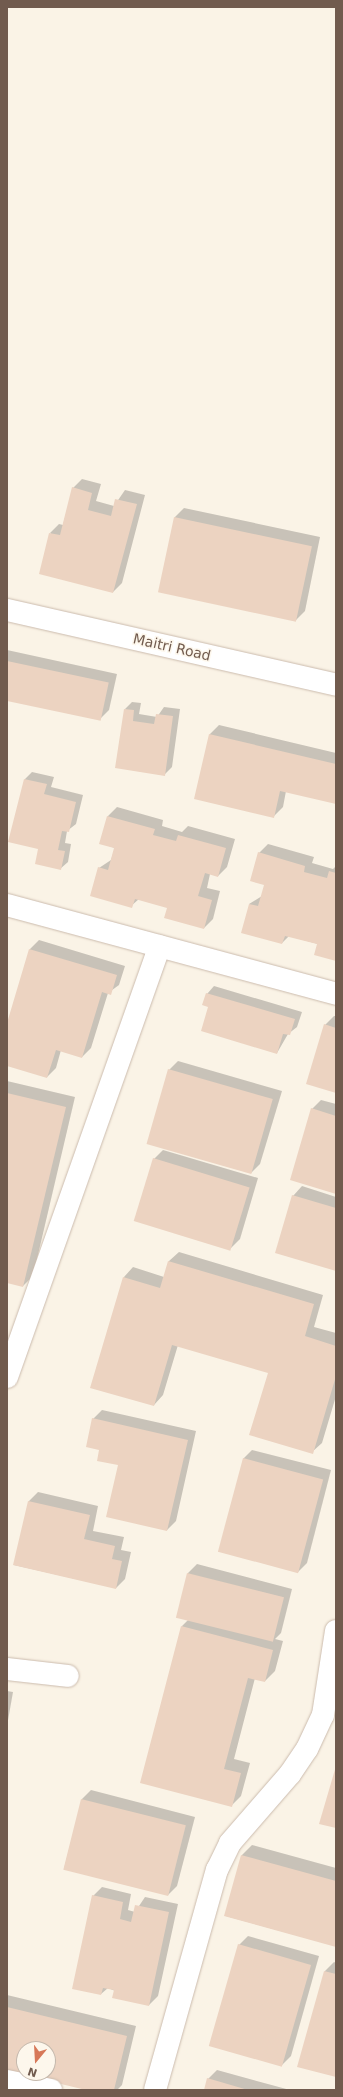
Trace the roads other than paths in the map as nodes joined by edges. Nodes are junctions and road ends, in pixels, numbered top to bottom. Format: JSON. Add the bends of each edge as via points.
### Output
{"nodes":[{"id":1,"x":7,"y":610,"type":"edge"},
{"id":2,"x":336,"y":685,"type":"edge"},
{"id":3,"x":7,"y":906,"type":"edge"},
{"id":4,"x":160,"y":946,"type":"junction"},
{"id":5,"x":336,"y":994,"type":"edge"},
{"id":6,"x":7,"y":1377,"type":"edge"},
{"id":7,"x":336,"y":1632,"type":"edge"},
{"id":8,"x":7,"y":1669,"type":"edge"},
{"id":9,"x":68,"y":1676,"type":"dead end"},
{"id":10,"x":330,"y":1717,"type":"edge"},
{"id":11,"x":7,"y":2081,"type":"edge"},
{"id":12,"x":51,"y":2090,"type":"edge"},
{"id":13,"x":155,"y":2090,"type":"edge"}],
"edges":[{"from":1,"to":2,"type":"street","name":"Maitri Road"},
{"from":3,"to":4,"type":"street"},
{"from":4,"to":5,"type":"street"},
{"from":4,"to":6,"type":"street"},
{"from":7,"to":10,"type":"street"},
{"from":8,"to":9,"type":"street"},
{"from":10,"to":13,"type":"street","via":[[290,1774],[230,1843],[217,1870]]},
{"from":11,"to":12,"type":"street"}]}
